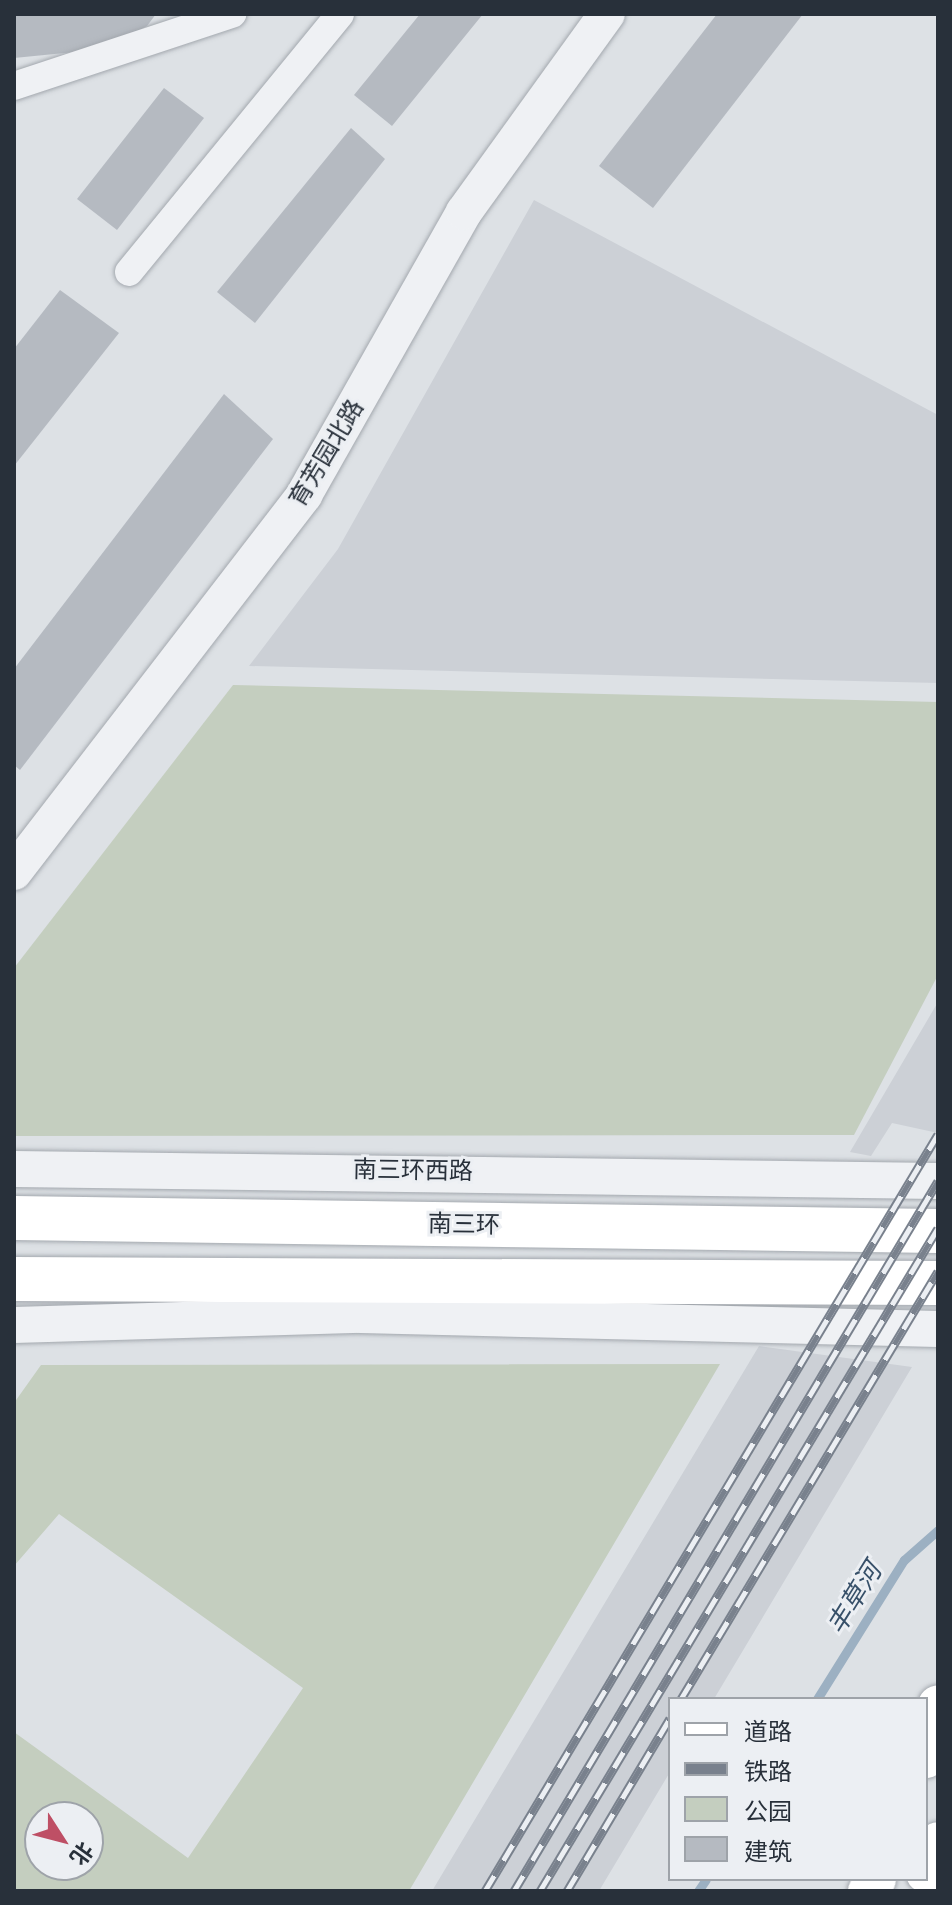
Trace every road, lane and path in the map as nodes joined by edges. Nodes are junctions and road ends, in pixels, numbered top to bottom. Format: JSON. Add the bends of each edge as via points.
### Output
{"nodes":[{"id":1,"x":232,"y":14,"type":"edge"},
{"id":2,"x":340,"y":14,"type":"edge"},
{"id":3,"x":607,"y":14,"type":"edge"},
{"id":4,"x":14,"y":86,"type":"edge"},
{"id":5,"x":129,"y":272,"type":"dead end"},
{"id":6,"x":18,"y":859,"type":"edge"},
{"id":7,"x":14,"y":1169,"type":"edge"},
{"id":8,"x":938,"y":1181,"type":"edge"},
{"id":9,"x":14,"y":1218,"type":"edge"},
{"id":10,"x":926,"y":1231,"type":"edge"},
{"id":11,"x":14,"y":1279,"type":"edge"},
{"id":12,"x":938,"y":1283,"type":"edge"},
{"id":13,"x":14,"y":1325,"type":"edge"},
{"id":14,"x":938,"y":1329,"type":"edge"},
{"id":15,"x":938,"y":1705,"type":"edge"},
{"id":16,"x":928,"y":1749,"type":"edge"},
{"id":17,"x":938,"y":1842,"type":"edge"},
{"id":18,"x":928,"y":1868,"type":"edge"}],
"edges":[{"from":1,"to":4,"type":"street"},
{"from":2,"to":5,"type":"street"},
{"from":3,"to":6,"type":"street","name":"育芳园北路","via":[[464,212],[304,495]]},
{"from":7,"to":8,"type":"street","name":"南三环西路"},
{"from":9,"to":10,"type":"highway","name":"南三环"},
{"from":11,"to":12,"type":"highway"},
{"from":13,"to":14,"type":"street","via":[[361,1315]]},
{"from":15,"to":16,"type":"main road"},
{"from":17,"to":18,"type":"main road"}]}
